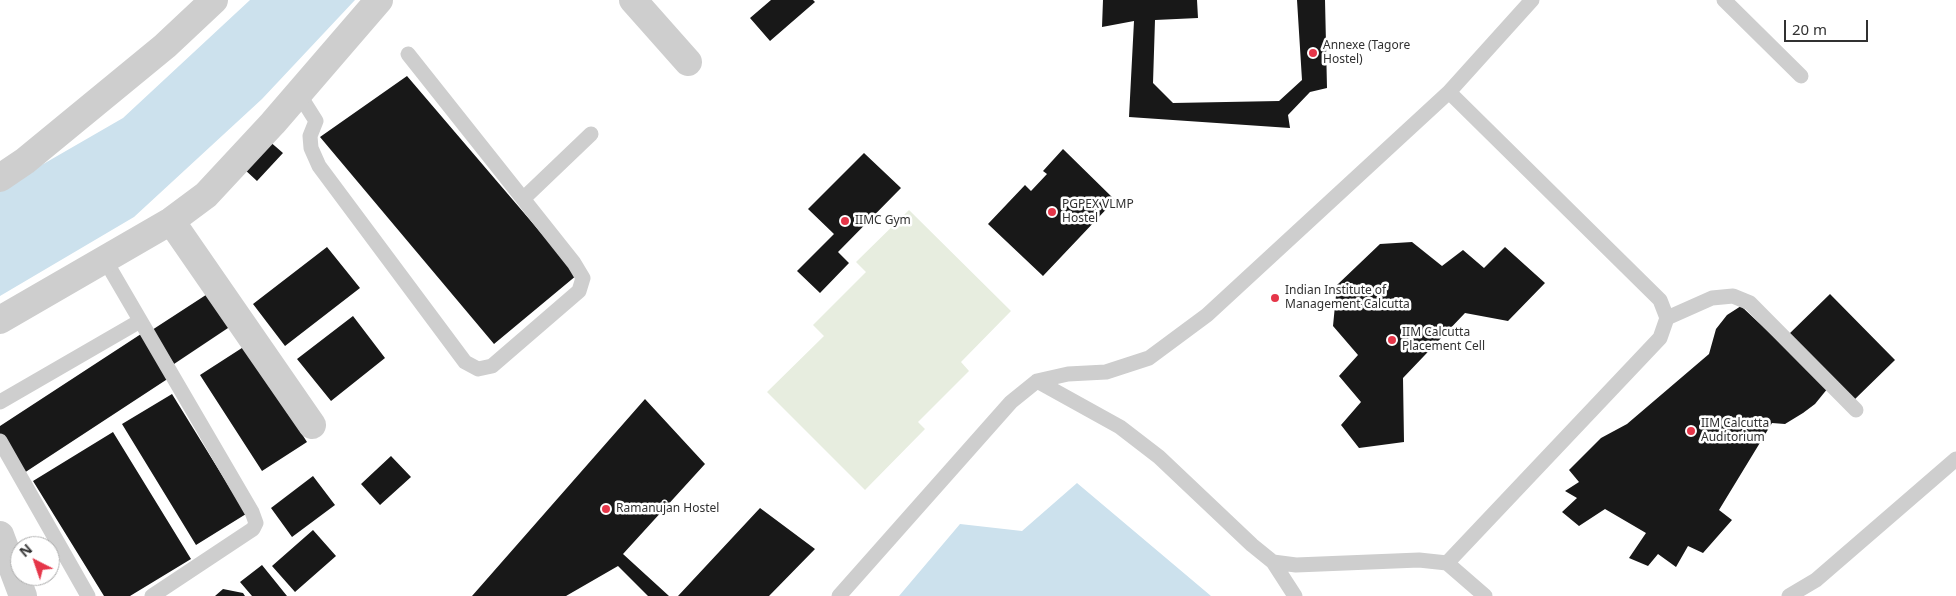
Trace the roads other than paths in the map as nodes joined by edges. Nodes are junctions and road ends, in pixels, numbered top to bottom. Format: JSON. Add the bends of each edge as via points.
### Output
{"nodes":[{"id":1,"x":214,"y":0,"type":"edge"},
{"id":2,"x":379,"y":0,"type":"edge"},
{"id":3,"x":633,"y":0,"type":"edge"},
{"id":4,"x":1532,"y":0,"type":"edge"},
{"id":5,"x":1724,"y":0,"type":"edge"},
{"id":6,"x":408,"y":54,"type":"dead end"},
{"id":7,"x":688,"y":62,"type":"dead end"},
{"id":8,"x":1801,"y":76,"type":"dead end"},
{"id":9,"x":1449,"y":92,"type":"junction"},
{"id":10,"x":299,"y":94,"type":"junction"},
{"id":11,"x":591,"y":134,"type":"dead end"},
{"id":12,"x":0,"y":178,"type":"edge"},
{"id":13,"x":523,"y":199,"type":"junction"},
{"id":14,"x":171,"y":221,"type":"junction"},
{"id":15,"x":105,"y":260,"type":"junction"},
{"id":16,"x":1667,"y":318,"type":"junction"},
{"id":17,"x":0,"y":320,"type":"edge"},
{"id":18,"x":140,"y":322,"type":"junction"},
{"id":19,"x":1037,"y":381,"type":"junction"},
{"id":20,"x":0,"y":402,"type":"edge"},
{"id":21,"x":1856,"y":410,"type":"dead end"},
{"id":22,"x":312,"y":425,"type":"dead end"},
{"id":23,"x":0,"y":440,"type":"edge"},
{"id":24,"x":1956,"y":459,"type":"edge"},
{"id":25,"x":0,"y":536,"type":"edge"},
{"id":26,"x":1273,"y":562,"type":"junction"},
{"id":27,"x":1447,"y":562,"type":"junction"},
{"id":28,"x":22,"y":596,"type":"edge"},
{"id":29,"x":88,"y":596,"type":"edge"},
{"id":30,"x":152,"y":596,"type":"edge"},
{"id":31,"x":839,"y":596,"type":"edge"},
{"id":32,"x":1295,"y":596,"type":"edge"},
{"id":33,"x":1486,"y":596,"type":"edge"},
{"id":34,"x":1789,"y":596,"type":"edge"}],
"edges":[{"from":1,"to":12,"type":"street","via":[[165,46]]},
{"from":2,"to":10,"type":"street"},
{"from":3,"to":7,"type":"street"},
{"from":4,"to":9,"type":"lane"},
{"from":5,"to":8,"type":"lane"},
{"from":6,"to":13,"type":"lane"},
{"from":9,"to":16,"type":"lane","via":[[1660,300]]},
{"from":9,"to":19,"type":"lane","via":[[1207,314],[1148,358],[1106,372],[1068,374]]},
{"from":10,"to":13,"type":"lane","via":[[316,121],[310,136],[319,166],[465,362],[478,369],[492,366],[579,291],[583,278]]},
{"from":10,"to":14,"type":"street","via":[[206,195]]},
{"from":11,"to":13,"type":"lane"},
{"from":14,"to":15,"type":"street"},
{"from":14,"to":22,"type":"street"},
{"from":15,"to":17,"type":"street"},
{"from":15,"to":18,"type":"lane"},
{"from":16,"to":21,"type":"lane","via":[[1712,298],[1733,296],[1750,303]]},
{"from":16,"to":27,"type":"lane","via":[[1660,338]]},
{"from":18,"to":20,"type":"lane"},
{"from":18,"to":30,"type":"lane","via":[[256,523],[253,529]]},
{"from":19,"to":26,"type":"lane","via":[[1120,427],[1151,451]]},
{"from":19,"to":31,"type":"lane","via":[[1011,402]]},
{"from":23,"to":29,"type":"lane"},
{"from":24,"to":34,"type":"lane","via":[[1816,580]]},
{"from":25,"to":28,"type":"street"},
{"from":26,"to":27,"type":"lane","via":[[1296,565],[1419,560]]},
{"from":26,"to":32,"type":"lane"},
{"from":27,"to":33,"type":"lane"}]}
